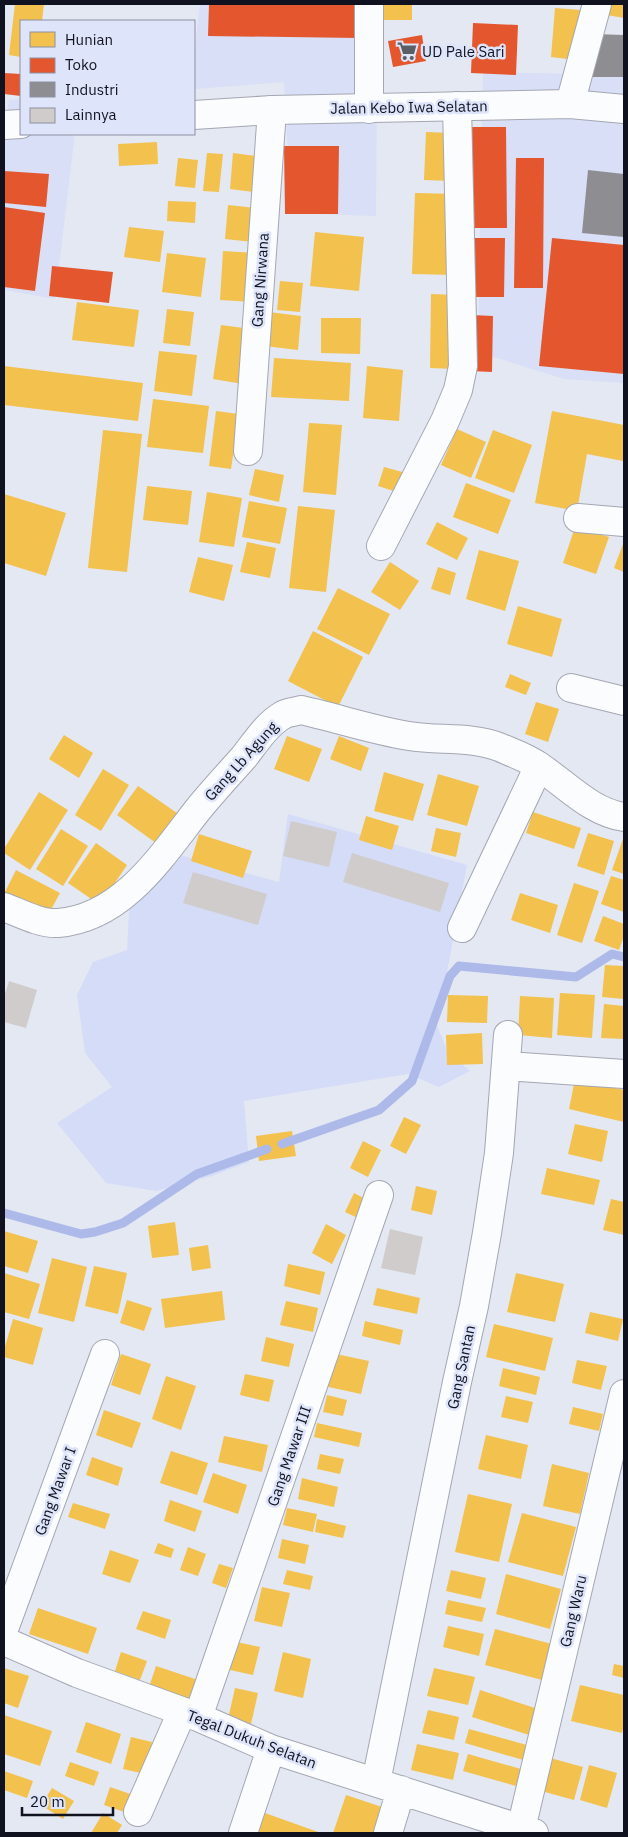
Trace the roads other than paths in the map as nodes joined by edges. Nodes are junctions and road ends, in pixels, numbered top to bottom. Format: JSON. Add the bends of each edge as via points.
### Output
{"nodes":[{"id":1,"x":369,"y":4,"type":"edge"},
{"id":2,"x":597,"y":4,"type":"edge"},
{"id":3,"x":570,"y":104,"type":"junction"},
{"id":4,"x":457,"y":106,"type":"junction"},
{"id":5,"x":369,"y":109,"type":"junction"},
{"id":6,"x":624,"y":109,"type":"edge"},
{"id":7,"x":272,"y":110,"type":"junction"},
{"id":8,"x":195,"y":115,"type":"edge"},
{"id":9,"x":20,"y":124,"type":"edge"},
{"id":10,"x":4,"y":125,"type":"edge"},
{"id":11,"x":248,"y":451,"type":"dead end"},
{"id":12,"x":578,"y":518,"type":"dead end"},
{"id":13,"x":624,"y":522,"type":"edge"},
{"id":14,"x":381,"y":546,"type":"dead end"},
{"id":15,"x":571,"y":688,"type":"dead end"},
{"id":16,"x":624,"y":701,"type":"edge"},
{"id":17,"x":539,"y":766,"type":"junction"},
{"id":18,"x":624,"y":817,"type":"edge"},
{"id":19,"x":4,"y":907,"type":"edge"},
{"id":20,"x":462,"y":928,"type":"dead end"},
{"id":21,"x":508,"y":1035,"type":"dead end"},
{"id":22,"x":506,"y":1066,"type":"junction"},
{"id":23,"x":624,"y":1074,"type":"edge"},
{"id":24,"x":379,"y":1195,"type":"dead end"},
{"id":25,"x":106,"y":1354,"type":"dead end"},
{"id":26,"x":624,"y":1394,"type":"edge"},
{"id":27,"x":4,"y":1629,"type":"edge"},
{"id":28,"x":4,"y":1641,"type":"edge"},
{"id":29,"x":190,"y":1715,"type":"junction"},
{"id":30,"x":271,"y":1749,"type":"junction"},
{"id":31,"x":388,"y":1786,"type":"junction"},
{"id":32,"x":138,"y":1812,"type":"dead end"},
{"id":33,"x":525,"y":1832,"type":"edge"},
{"id":34,"x":243,"y":1833,"type":"edge"},
{"id":35,"x":388,"y":1833,"type":"edge"}],
"edges":[{"from":1,"to":5,"type":"street"},
{"from":2,"to":3,"type":"street"},
{"from":3,"to":4,"type":"street","name":"Jalan Kebo Iwa Selatan"},
{"from":3,"to":6,"type":"street","name":"Jalan Kebo Iwa Selatan"},
{"from":4,"to":5,"type":"street","name":"Jalan Kebo Iwa Selatan"},
{"from":4,"to":14,"type":"street","via":[[463,366],[458,390],[445,421]]},
{"from":5,"to":7,"type":"street","name":"Jalan Kebo Iwa Selatan"},
{"from":7,"to":8,"type":"street","name":"Jalan Kebo Iwa Selatan"},
{"from":7,"to":11,"type":"street","name":"Gang Nirwana"},
{"from":9,"to":10,"type":"street"},
{"from":12,"to":13,"type":"street"},
{"from":15,"to":16,"type":"street"},
{"from":17,"to":18,"type":"street","name":"Gang Lb Agung","via":[[596,808]]},
{"from":17,"to":19,"type":"street","name":"Gang Lb Agung","via":[[496,746],[461,739],[408,736],[301,710],[284,714],[202,805],[158,861],[119,899],[94,915],[57,923],[45,922]]},
{"from":17,"to":20,"type":"street"},
{"from":21,"to":22,"type":"street","name":"Gang Santan"},
{"from":22,"to":23,"type":"street"},
{"from":22,"to":31,"type":"street","name":"Gang Santan","via":[[499,1152],[487,1233],[457,1382]]},
{"from":24,"to":29,"type":"street","name":"Gang Mawar III"},
{"from":25,"to":27,"type":"street","name":"Gang Mawar I"},
{"from":26,"to":33,"type":"street","name":"Gang Waru"},
{"from":28,"to":29,"type":"street","name":"Tegal Dukuh Selatan","via":[[77,1673]]},
{"from":29,"to":30,"type":"street","name":"Tegal Dukuh Selatan"},
{"from":29,"to":32,"type":"street","name":"Gang Mawar III"},
{"from":30,"to":31,"type":"street","name":"Tegal Dukuh Selatan"},
{"from":30,"to":34,"type":"street"},
{"from":31,"to":33,"type":"street","name":"Tegal Dukuh Selatan"},
{"from":31,"to":35,"type":"street","name":"Gang Santan"}]}
